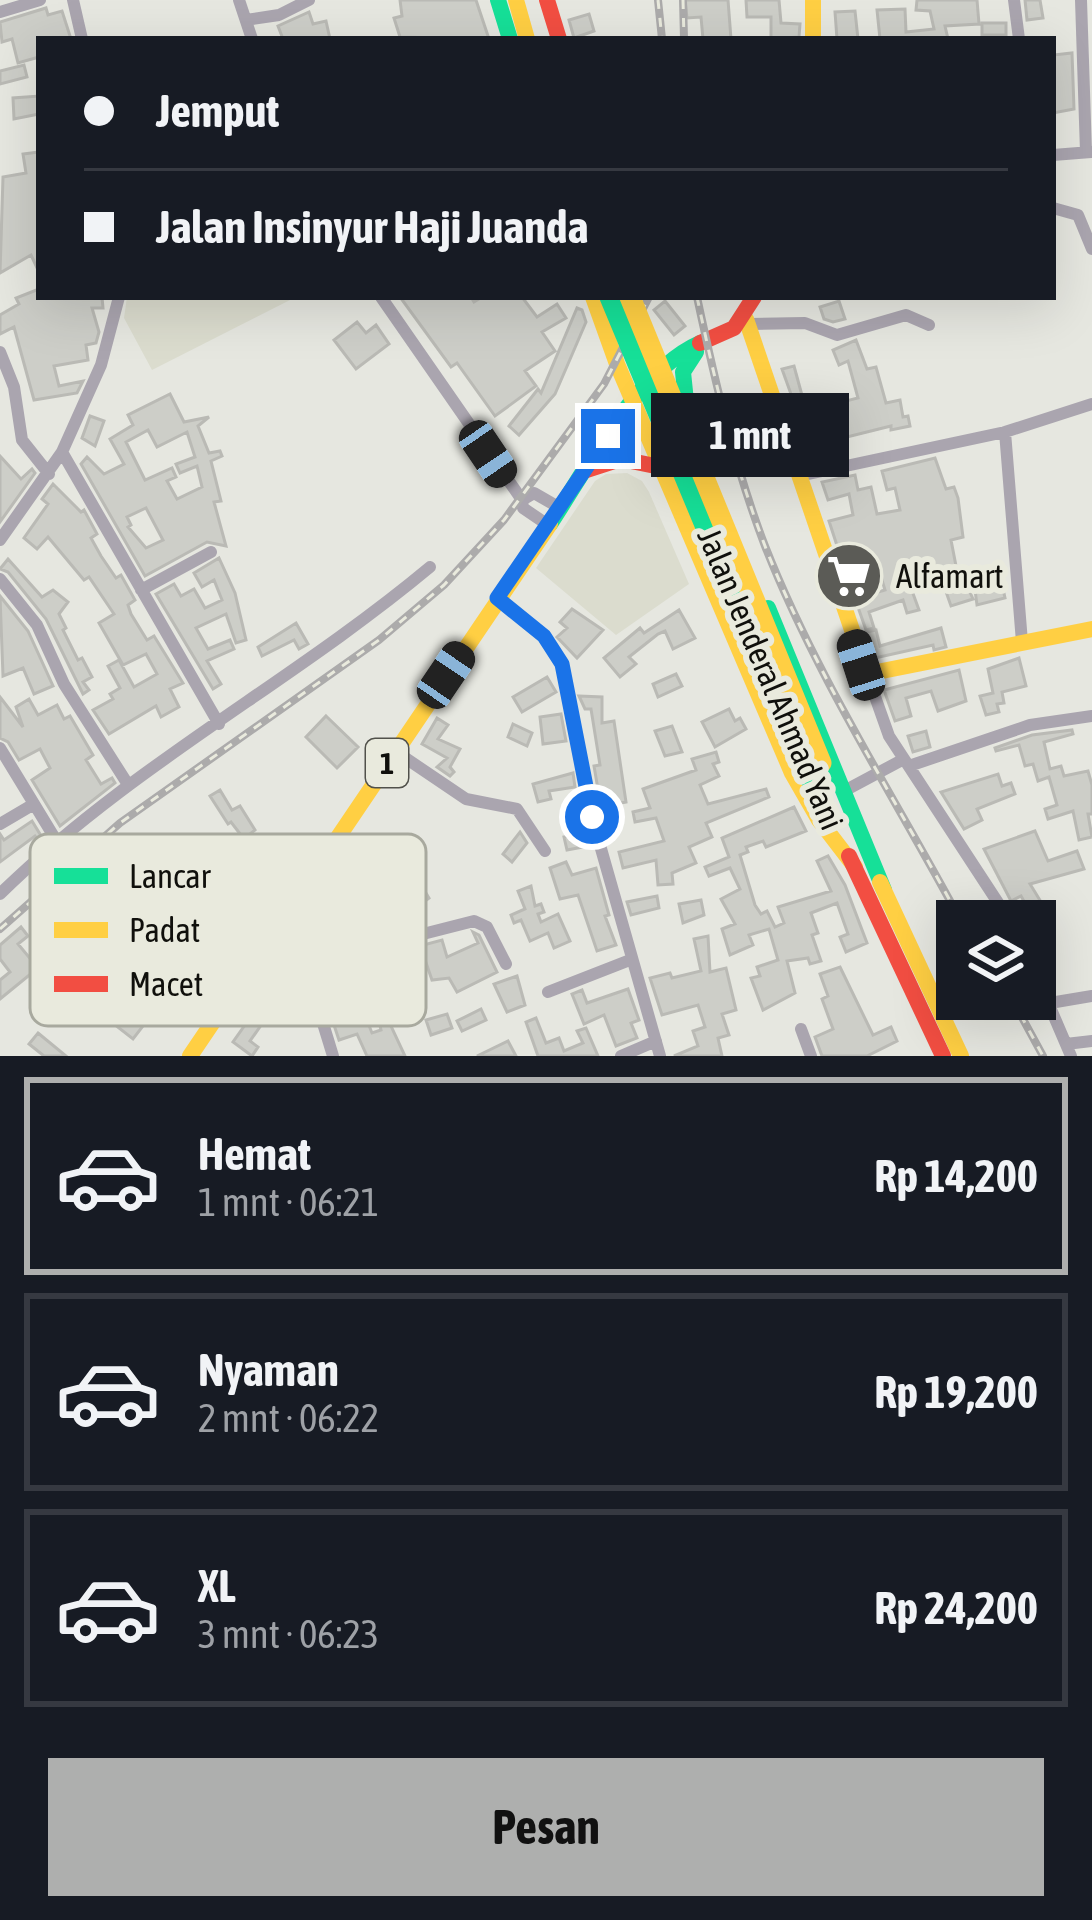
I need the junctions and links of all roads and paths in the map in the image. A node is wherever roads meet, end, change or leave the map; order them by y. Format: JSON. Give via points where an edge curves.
{"nodes":[{"id":1,"x":40,"y":0,"type":"edge"},
{"id":2,"x":73,"y":0,"type":"edge"},
{"id":3,"x":239,"y":0,"type":"edge"},
{"id":4,"x":309,"y":0,"type":"edge"},
{"id":5,"x":498,"y":0,"type":"edge"},
{"id":6,"x":516,"y":0,"type":"edge"},
{"id":7,"x":535,"y":0,"type":"edge"},
{"id":8,"x":547,"y":0,"type":"edge"},
{"id":9,"x":813,"y":0,"type":"edge"},
{"id":10,"x":1014,"y":0,"type":"edge"},
{"id":11,"x":1081,"y":0,"type":"edge"},
{"id":12,"x":0,"y":13,"type":"edge"},
{"id":13,"x":246,"y":20,"type":"junction"},
{"id":14,"x":81,"y":36,"type":"edge"},
{"id":15,"x":251,"y":36,"type":"edge"},
{"id":16,"x":509,"y":36,"type":"edge"},
{"id":17,"x":526,"y":36,"type":"edge"},
{"id":18,"x":546,"y":36,"type":"edge"},
{"id":19,"x":559,"y":36,"type":"edge"},
{"id":20,"x":813,"y":36,"type":"edge"},
{"id":21,"x":1018,"y":36,"type":"edge"},
{"id":22,"x":1089,"y":152,"type":"edge"},
{"id":23,"x":1056,"y":155,"type":"edge"},
{"id":24,"x":1056,"y":209,"type":"edge"},
{"id":25,"x":1091,"y":245,"type":"edge"},
{"id":26,"x":118,"y":300,"type":"edge"},
{"id":27,"x":383,"y":300,"type":"edge"},
{"id":28,"x":594,"y":300,"type":"edge"},
{"id":29,"x":611,"y":300,"type":"edge"},
{"id":30,"x":631,"y":300,"type":"edge"},
{"id":31,"x":750,"y":313,"type":"edge"},
{"id":32,"x":929,"y":325,"type":"dead end"},
{"id":33,"x":700,"y":343,"type":"junction"},
{"id":34,"x":0,"y":352,"type":"edge"},
{"id":35,"x":663,"y":369,"type":"junction"},
{"id":36,"x":632,"y":401,"type":"junction"},
{"id":37,"x":1092,"y":404,"type":"edge"},
{"id":38,"x":687,"y":411,"type":"junction"},
{"id":39,"x":1005,"y":431,"type":"junction"},
{"id":40,"x":699,"y":442,"type":"junction"},
{"id":41,"x":62,"y":452,"type":"junction"},
{"id":42,"x":662,"y":469,"type":"junction"},
{"id":43,"x":583,"y":471,"type":"junction"},
{"id":44,"x":49,"y":474,"type":"junction"},
{"id":45,"x":799,"y":476,"type":"junction"},
{"id":46,"x":522,"y":500,"type":"junction"},
{"id":47,"x":554,"y":517,"type":"junction"},
{"id":48,"x":0,"y":540,"type":"edge"},
{"id":49,"x":211,"y":552,"type":"dead end"},
{"id":50,"x":430,"y":567,"type":"dead end"},
{"id":51,"x":0,"y":579,"type":"edge"},
{"id":52,"x":142,"y":590,"type":"junction"},
{"id":53,"x":497,"y":598,"type":"junction"},
{"id":54,"x":1092,"y":629,"type":"edge"},
{"id":55,"x":1022,"y":642,"type":"junction"},
{"id":56,"x":867,"y":674,"type":"junction"},
{"id":57,"x":1092,"y":716,"type":"edge"},
{"id":58,"x":219,"y":724,"type":"junction"},
{"id":59,"x":0,"y":748,"type":"edge"},
{"id":60,"x":395,"y":751,"type":"junction"},
{"id":61,"x":907,"y":763,"type":"junction"},
{"id":62,"x":127,"y":783,"type":"junction"},
{"id":63,"x":845,"y":790,"type":"junction"},
{"id":64,"x":34,"y":804,"type":"junction"},
{"id":65,"x":0,"y":824,"type":"edge"},
{"id":66,"x":52,"y":834,"type":"edge"},
{"id":67,"x":65,"y":834,"type":"edge"},
{"id":68,"x":340,"y":834,"type":"edge"},
{"id":69,"x":545,"y":851,"type":"dead end"},
{"id":70,"x":30,"y":865,"type":"edge"},
{"id":71,"x":855,"y":868,"type":"junction"},
{"id":72,"x":884,"y":890,"type":"junction"},
{"id":73,"x":0,"y":893,"type":"edge"},
{"id":74,"x":996,"y":900,"type":"edge"},
{"id":75,"x":426,"y":935,"type":"edge"},
{"id":76,"x":630,"y":960,"type":"junction"},
{"id":77,"x":506,"y":964,"type":"dead end"},
{"id":78,"x":548,"y":992,"type":"dead end"},
{"id":79,"x":1092,"y":996,"type":"edge"},
{"id":80,"x":1056,"y":1002,"type":"edge"},
{"id":81,"x":1056,"y":1019,"type":"edge"},
{"id":82,"x":210,"y":1026,"type":"edge"},
{"id":83,"x":322,"y":1026,"type":"edge"},
{"id":84,"x":800,"y":1029,"type":"dead end"},
{"id":85,"x":656,"y":1041,"type":"junction"},
{"id":86,"x":1092,"y":1041,"type":"edge"},
{"id":87,"x":1068,"y":1050,"type":"edge"},
{"id":88,"x":190,"y":1056,"type":"edge"},
{"id":89,"x":333,"y":1056,"type":"edge"},
{"id":90,"x":621,"y":1056,"type":"edge"},
{"id":91,"x":660,"y":1056,"type":"edge"},
{"id":92,"x":811,"y":1056,"type":"edge"},
{"id":93,"x":943,"y":1056,"type":"edge"},
{"id":94,"x":962,"y":1056,"type":"edge"}],
"edges":[{"from":1,"to":12,"type":"street"},
{"from":2,"to":14,"type":"street"},
{"from":3,"to":13,"type":"street"},
{"from":4,"to":13,"type":"street"},
{"from":5,"to":16,"type":"main road"},
{"from":6,"to":17,"type":"main road"},
{"from":7,"to":18,"type":"main road"},
{"from":8,"to":19,"type":"main road"},
{"from":9,"to":20,"type":"main road"},
{"from":10,"to":21,"type":"street"},
{"from":11,"to":22,"type":"street"},
{"from":13,"to":15,"type":"street"},
{"from":22,"to":23,"type":"street"},
{"from":24,"to":25,"type":"street","via":[[1078,215]]},
{"from":26,"to":41,"type":"street"},
{"from":27,"to":46,"type":"street"},
{"from":28,"to":36,"type":"main road"},
{"from":29,"to":71,"type":"main road","name":"Jalan Jenderal Ahmad Yani","bridge":true},
{"from":30,"to":72,"type":"main road","bridge":true,"via":[[821,763]]},
{"from":31,"to":32,"type":"street","via":[[837,335],[906,315]]},
{"from":31,"to":33,"type":"main road","via":[[730,332]]},
{"from":31,"to":45,"type":"main road"},
{"from":33,"to":35,"type":"main road","number":"1"},
{"from":33,"to":38,"type":"main road","via":[[679,376]]},
{"from":34,"to":44,"type":"street","via":[[22,440]]},
{"from":35,"to":36,"type":"main road","number":"1"},
{"from":35,"to":38,"type":"main road"},
{"from":36,"to":42,"type":"main road"},
{"from":36,"to":43,"type":"main road","number":"1"},
{"from":37,"to":39,"type":"street"},
{"from":38,"to":40,"type":"main road"},
{"from":39,"to":45,"type":"street"},
{"from":39,"to":55,"type":"street"},
{"from":40,"to":42,"type":"main road","via":[[688,464]]},
{"from":40,"to":63,"type":"main road"},
{"from":41,"to":44,"type":"street"},
{"from":41,"to":52,"type":"street"},
{"from":42,"to":43,"type":"main road","via":[[621,459]]},
{"from":42,"to":71,"type":"main road","via":[[792,773]]},
{"from":43,"to":47,"type":"main road","number":"1"},
{"from":44,"to":48,"type":"street"},
{"from":45,"to":56,"type":"main road"},
{"from":46,"to":47,"type":"street","via":[[523,508]]},
{"from":46,"to":47,"type":"street","via":[[535,494]]},
{"from":47,"to":53,"type":"main road","number":"1"},
{"from":49,"to":52,"type":"street"},
{"from":50,"to":58,"type":"street"},
{"from":51,"to":62,"type":"street","via":[[37,625],[64,685]]},
{"from":52,"to":58,"type":"street"},
{"from":53,"to":60,"type":"main road","number":"1"},
{"from":53,"to":76,"type":"street","via":[[544,636],[562,664]]},
{"from":54,"to":55,"type":"main road"},
{"from":55,"to":56,"type":"main road"},
{"from":56,"to":61,"type":"street"},
{"from":57,"to":61,"type":"street","via":[[1030,725]]},
{"from":58,"to":62,"type":"street"},
{"from":59,"to":64,"type":"street"},
{"from":60,"to":68,"type":"main road","number":"1"},
{"from":60,"to":69,"type":"street","via":[[473,802],[517,809]]},
{"from":61,"to":63,"type":"street"},
{"from":61,"to":74,"type":"street"},
{"from":62,"to":67,"type":"street"},
{"from":63,"to":72,"type":"main road"},
{"from":64,"to":65,"type":"street"},
{"from":64,"to":66,"type":"street"},
{"from":70,"to":73,"type":"street"},
{"from":71,"to":93,"type":"main road","name":"Jalan Jenderal Ahmad Yani"},
{"from":72,"to":94,"type":"main road"},
{"from":75,"to":77,"type":"street","via":[[479,921]]},
{"from":76,"to":78,"type":"street"},
{"from":76,"to":85,"type":"street"},
{"from":79,"to":80,"type":"street"},
{"from":81,"to":87,"type":"street"},
{"from":82,"to":88,"type":"main road","number":"1"},
{"from":83,"to":89,"type":"street"},
{"from":84,"to":92,"type":"street"},
{"from":85,"to":90,"type":"street"},
{"from":85,"to":91,"type":"street"},
{"from":86,"to":87,"type":"street"}]}
